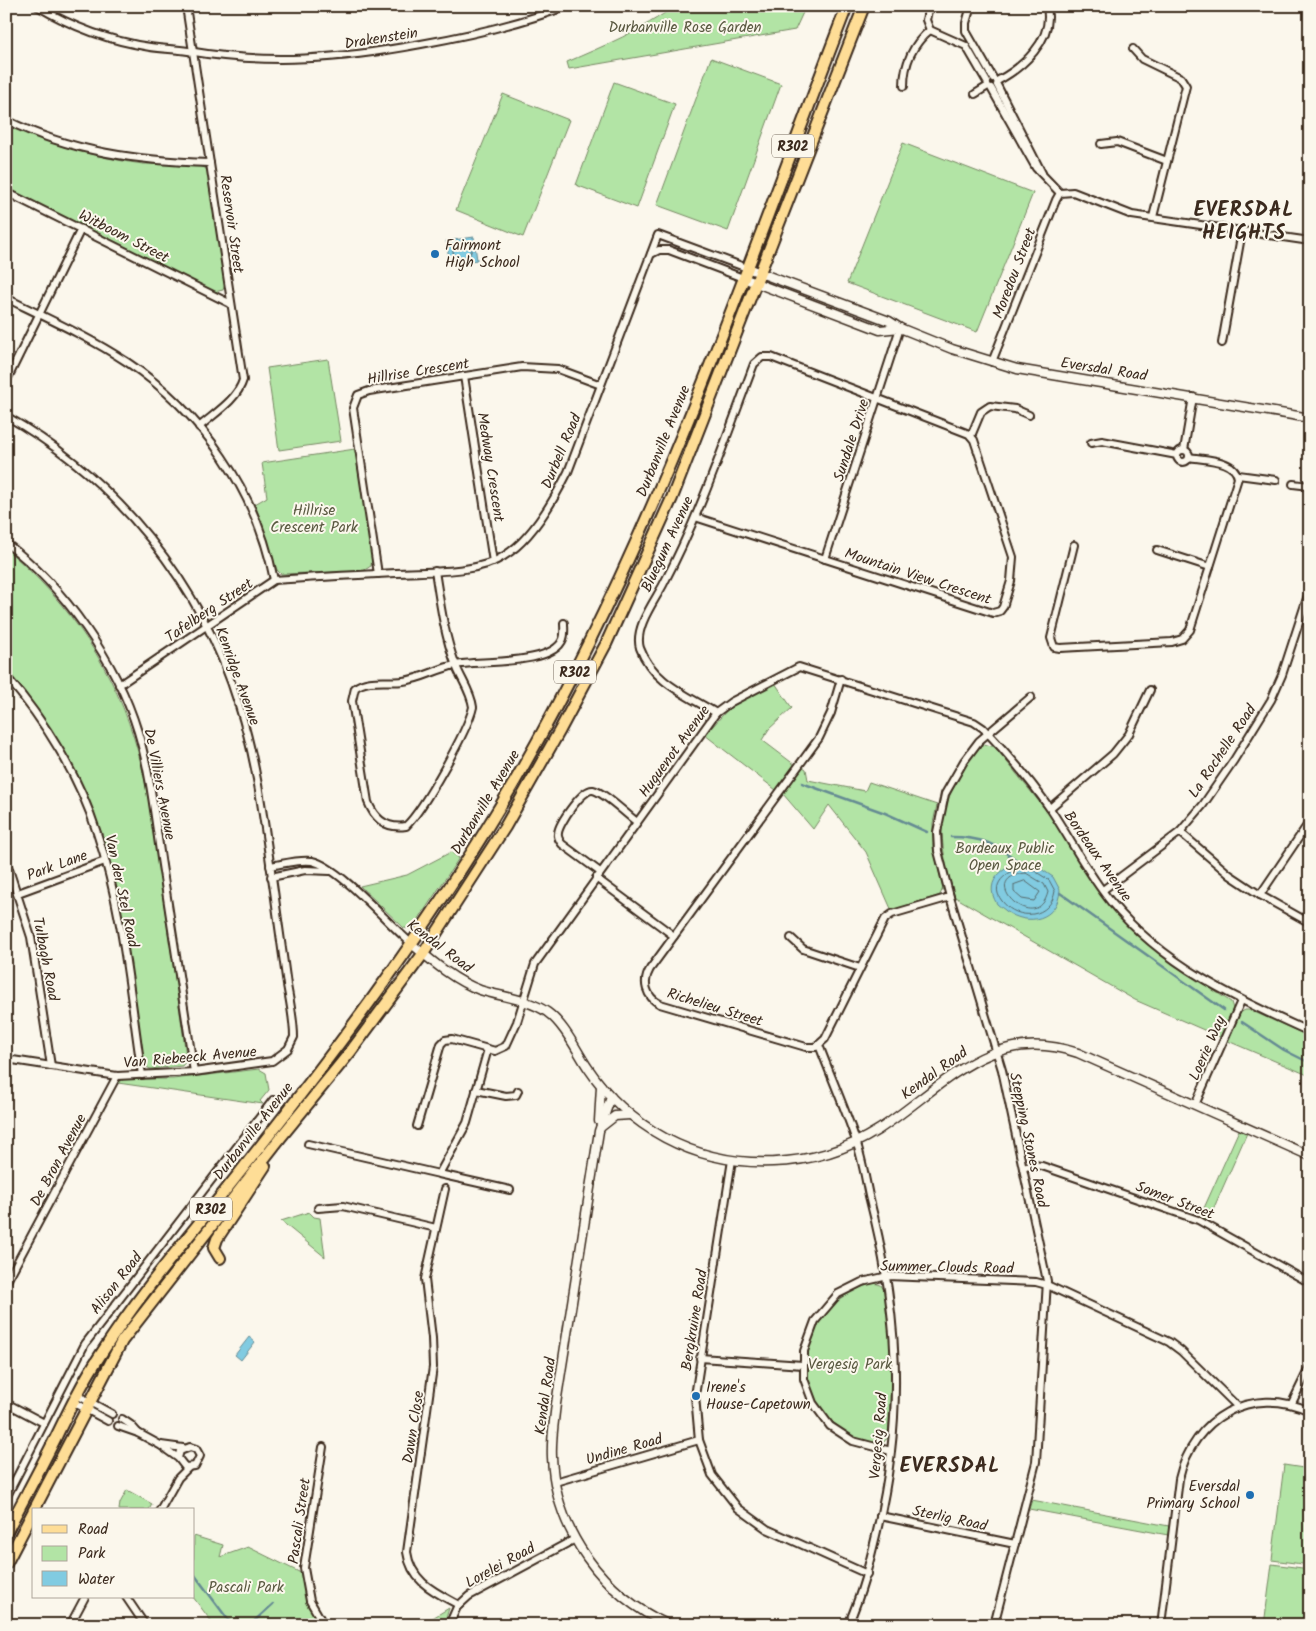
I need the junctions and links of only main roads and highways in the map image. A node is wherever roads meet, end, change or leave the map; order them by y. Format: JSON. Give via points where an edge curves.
{"nodes":[{"id":1,"x":847,"y":6,"type":"edge"},
{"id":2,"x":864,"y":6,"type":"edge"},
{"id":3,"x":281,"y":1137,"type":"junction"},
{"id":4,"x":220,"y":1258,"type":"dead end"},
{"id":5,"x":35,"y":1508,"type":"edge"},
{"id":6,"x":32,"y":1514,"type":"edge"},
{"id":7,"x":6,"y":1533,"type":"edge"},
{"id":8,"x":6,"y":1564,"type":"edge"}],
"edges":[{"from":1,"to":7,"type":"main road","name":"Durbanville Avenue","number":"R302","via":[[673,460],[593,637],[501,806],[412,945],[323,1066],[118,1329],[75,1398]]},
{"from":2,"to":3,"type":"main road","name":"Durbanville Avenue","number":"R302","via":[[672,498],[606,644],[530,784],[423,954],[351,1051]]},
{"from":3,"to":4,"type":"main road","via":[[269,1161],[217,1239],[214,1248]]},
{"from":3,"to":5,"type":"main road","name":"Durbanville Avenue","number":"R302","via":[[122,1341]]},
{"from":6,"to":8,"type":"main road","name":"Durbanville Avenue","number":"R302"}]}
